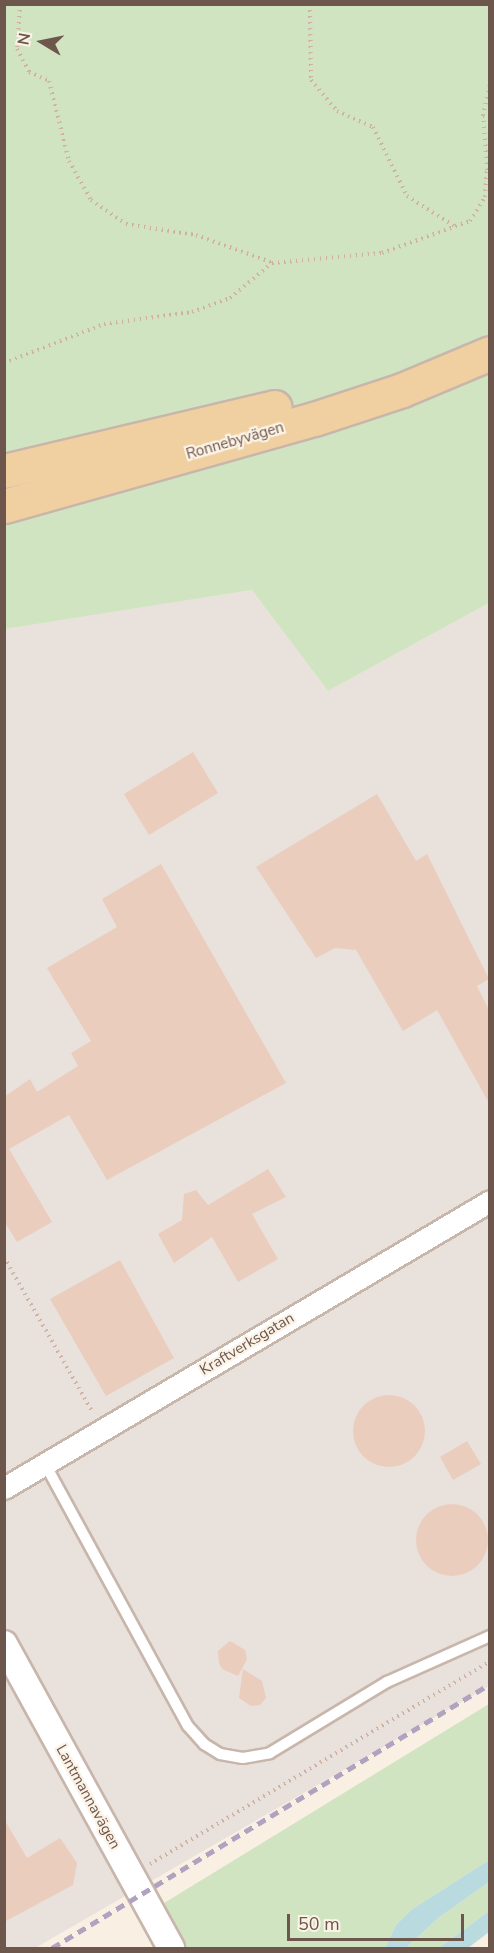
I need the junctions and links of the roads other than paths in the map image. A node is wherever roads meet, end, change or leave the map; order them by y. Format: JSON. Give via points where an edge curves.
{"nodes":[{"id":1,"x":475,"y":358,"type":"edge"},
{"id":2,"x":4,"y":471,"type":"edge"},
{"id":3,"x":4,"y":506,"type":"edge"},
{"id":4,"x":489,"y":1201,"type":"edge"},
{"id":5,"x":45,"y":1464,"type":"junction"},
{"id":6,"x":4,"y":1488,"type":"edge"},
{"id":7,"x":489,"y":1636,"type":"edge"},
{"id":8,"x":4,"y":1644,"type":"edge"},
{"id":9,"x":171,"y":1948,"type":"edge"}],
"edges":[{"from":1,"to":2,"type":"main road","name":"Ronnebyvägen","via":[[399,373],[311,399]]},
{"from":1,"to":3,"type":"main road","name":"Ronnebyvägen","via":[[402,390],[314,419]]},
{"from":4,"to":5,"type":"street","name":"Kraftverksgatan"},
{"from":5,"to":6,"type":"street","name":"Kraftverksgatan"},
{"from":5,"to":7,"type":"lane","via":[[188,1726],[204,1744],[220,1754],[243,1758],[270,1753],[387,1682]]},
{"from":8,"to":9,"type":"street","name":"Lantmannavägen"}]}
